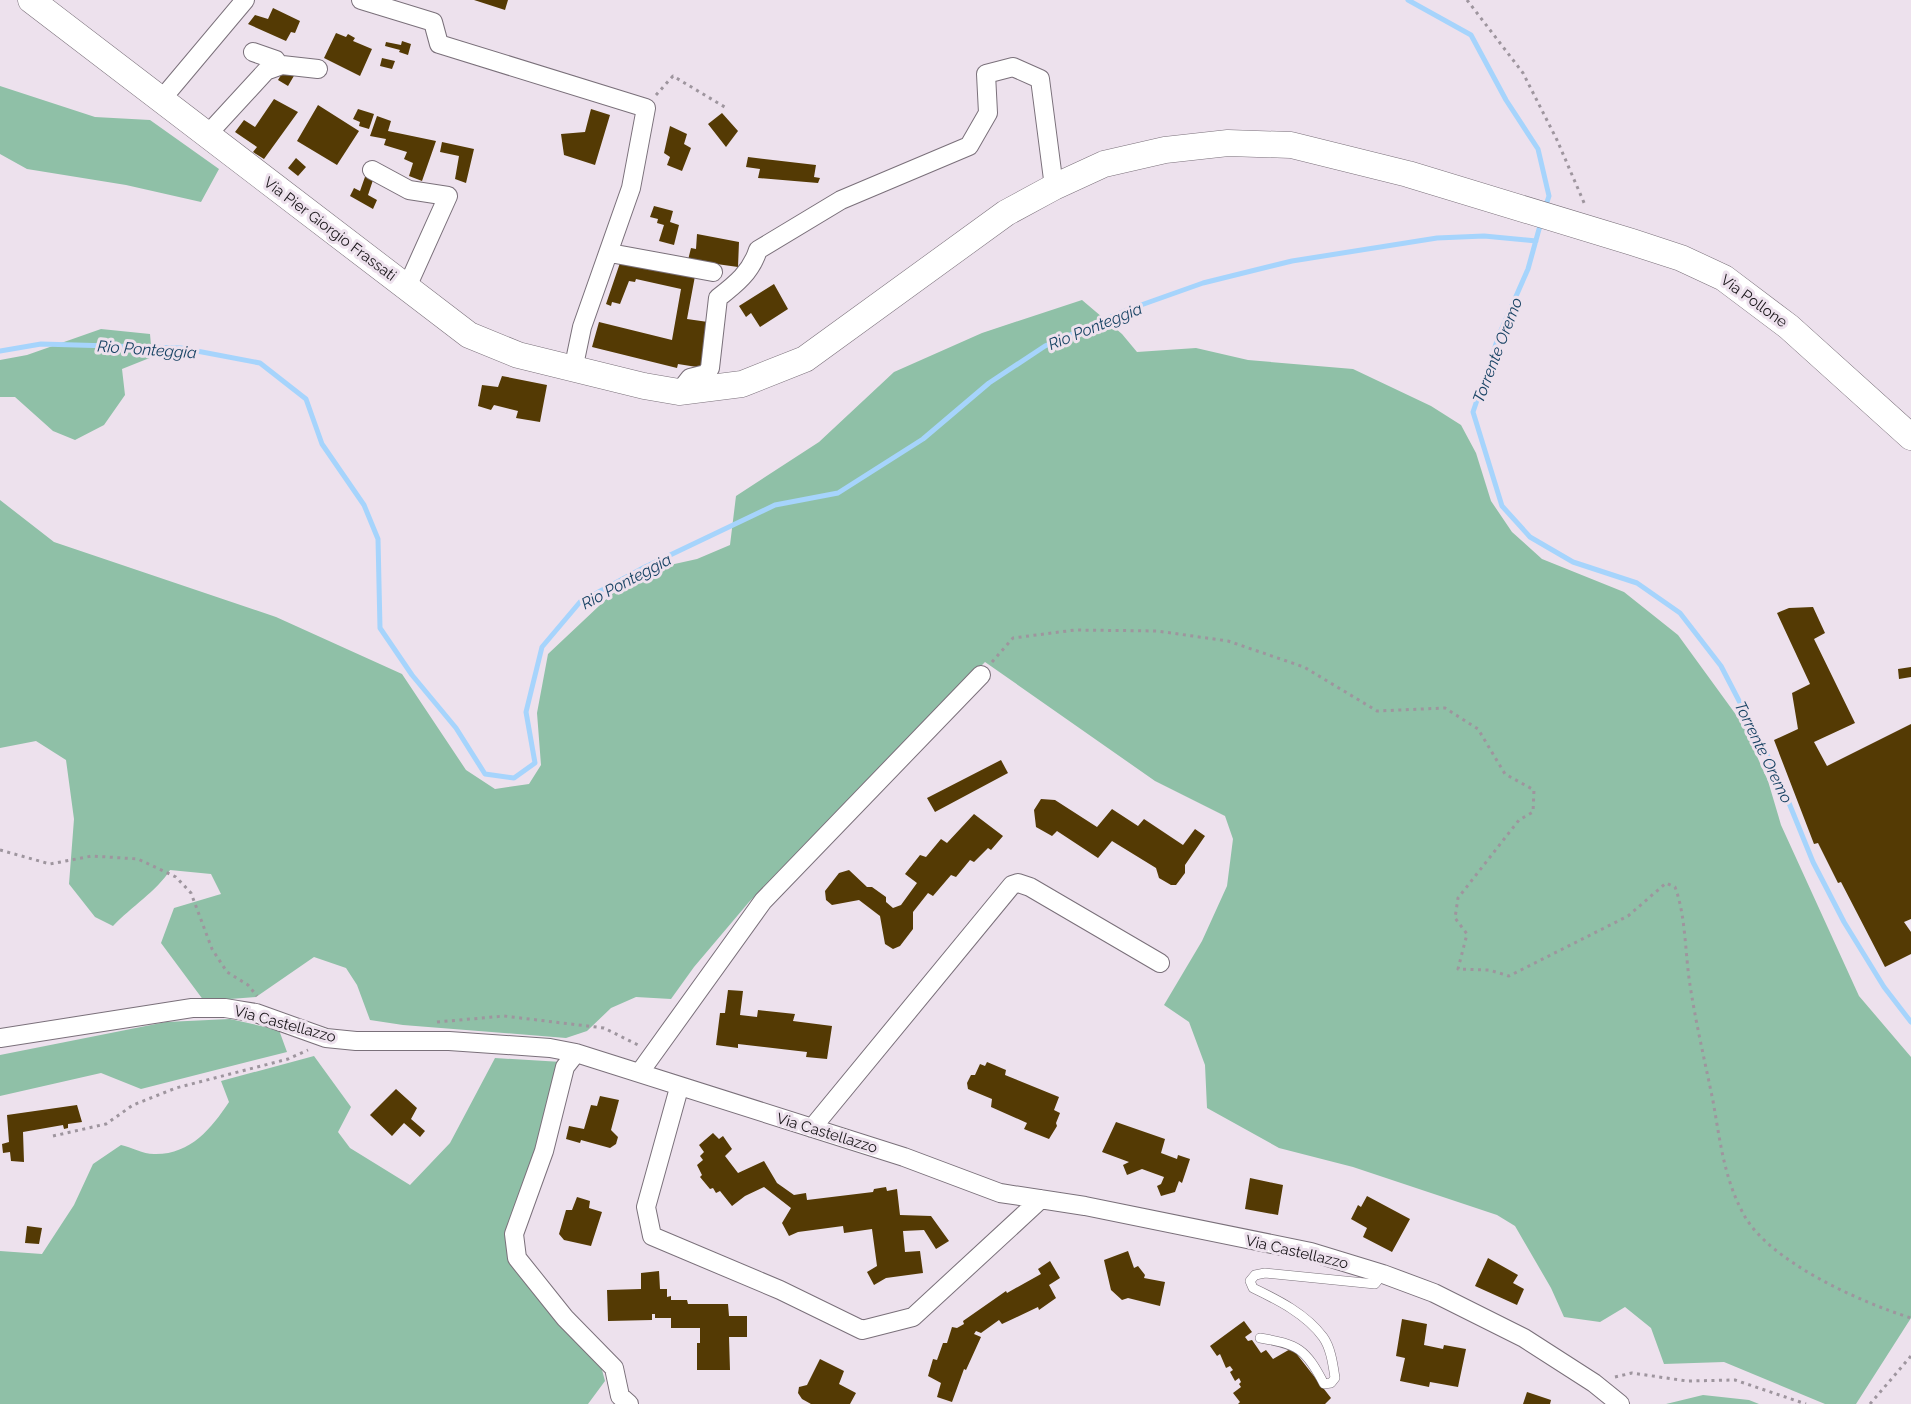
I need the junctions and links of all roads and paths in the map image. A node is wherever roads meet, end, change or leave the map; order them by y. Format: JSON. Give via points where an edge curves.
{"nodes":[{"id":1,"x":31,"y":0,"type":"edge"},
{"id":2,"x":245,"y":0,"type":"edge"},
{"id":3,"x":361,"y":0,"type":"edge"},
{"id":4,"x":1467,"y":0,"type":"edge"},
{"id":5,"x":253,"y":52,"type":"dead end"},
{"id":6,"x":318,"y":69,"type":"dead end"},
{"id":7,"x":268,"y":70,"type":"junction"},
{"id":8,"x":161,"y":100,"type":"junction"},
{"id":9,"x":646,"y":108,"type":"junction"},
{"id":10,"x":728,"y":109,"type":"dead end"},
{"id":11,"x":207,"y":135,"type":"junction"},
{"id":12,"x":372,"y":170,"type":"dead end"},
{"id":13,"x":1054,"y":187,"type":"junction"},
{"id":14,"x":1601,"y":232,"type":"junction"},
{"id":15,"x":610,"y":253,"type":"junction"},
{"id":16,"x":712,"y":272,"type":"dead end"},
{"id":17,"x":407,"y":287,"type":"junction"},
{"id":18,"x":573,"y":370,"type":"junction"},
{"id":19,"x":671,"y":391,"type":"junction"},
{"id":20,"x":1911,"y":437,"type":"edge"},
{"id":21,"x":981,"y":675,"type":"joint"},
{"id":22,"x":0,"y":850,"type":"edge"},
{"id":23,"x":1160,"y":963,"type":"dead end"},
{"id":24,"x":277,"y":1020,"type":"junction"},
{"id":25,"x":0,"y":1038,"type":"edge"},
{"id":26,"x":326,"y":1038,"type":"junction"},
{"id":27,"x":576,"y":1053,"type":"junction"},
{"id":28,"x":640,"y":1072,"type":"junction"},
{"id":29,"x":679,"y":1088,"type":"junction"},
{"id":30,"x":812,"y":1128,"type":"junction"},
{"id":31,"x":53,"y":1136,"type":"dead end"},
{"id":32,"x":1041,"y":1199,"type":"junction"},
{"id":33,"x":1383,"y":1274,"type":"junction"},
{"id":34,"x":1911,"y":1318,"type":"edge"},
{"id":35,"x":1260,"y":1338,"type":"dead end"},
{"id":36,"x":1911,"y":1356,"type":"edge"},
{"id":37,"x":1594,"y":1383,"type":"junction"},
{"id":38,"x":629,"y":1404,"type":"edge"},
{"id":39,"x":1620,"y":1404,"type":"edge"},
{"id":40,"x":1806,"y":1404,"type":"edge"},
{"id":41,"x":1870,"y":1404,"type":"edge"}],
"edges":[{"from":1,"to":8,"type":"street","name":"Via Pier Giorgio Frassati"},
{"from":2,"to":8,"type":"street"},
{"from":3,"to":9,"type":"street","via":[[433,22],[440,44]]},
{"from":4,"to":14,"type":"path","via":[[1523,74]]},
{"from":5,"to":7,"type":"street","via":[[276,60]]},
{"from":6,"to":7,"type":"street","via":[[282,65]]},
{"from":7,"to":11,"type":"street"},
{"from":8,"to":11,"type":"street","name":"Via Pier Giorgio Frassati"},
{"from":9,"to":10,"type":"path","via":[[673,75]]},
{"from":9,"to":15,"type":"street","via":[[632,188]]},
{"from":11,"to":17,"type":"street","name":"Via Pier Giorgio Frassati"},
{"from":12,"to":17,"type":"street","via":[[409,190],[448,196]]},
{"from":13,"to":14,"type":"street","name":"Via Pollone","via":[[1104,164],[1165,150],[1228,143],[1291,145],[1408,174]]},
{"from":13,"to":19,"type":"street","name":"Via Pier Giorgio Frassati","via":[[1006,213],[805,359],[742,384]]},
{"from":13,"to":19,"type":"street","via":[[1040,79],[1013,67],[986,74],[988,113],[969,146],[842,200],[758,250],[746,274],[718,298],[710,368],[706,374],[690,378]]},
{"from":14,"to":20,"type":"street","name":"Via Pollone","via":[[1681,258],[1724,278],[1789,327]]},
{"from":15,"to":16,"type":"street"},
{"from":15,"to":18,"type":"street","via":[[582,327]]},
{"from":17,"to":18,"type":"street","name":"Via Pier Giorgio Frassati","via":[[469,335],[518,355]]},
{"from":18,"to":19,"type":"street","name":"Via Pier Giorgio Frassati"},
{"from":21,"to":28,"type":"street","via":[[763,901]]},
{"from":21,"to":34,"type":"path","via":[[1013,638],[1075,630],[1157,631],[1228,641],[1304,667],[1377,711],[1445,708],[1478,729],[1505,774],[1534,790],[1533,812],[1519,820],[1458,898],[1455,918],[1467,934],[1458,969],[1490,970],[1509,976],[1628,916],[1666,883],[1676,887],[1682,906],[1695,1020],[1727,1178],[1745,1216],[1775,1251],[1857,1299]]},
{"from":22,"to":24,"type":"path","via":[[50,864],[92,856],[138,859],[176,877],[190,893],[212,949],[227,972],[248,985]]},
{"from":23,"to":30,"type":"street","via":[[1030,887],[1012,885]]},
{"from":24,"to":25,"type":"street","name":"Via Castellazzo","via":[[225,1008],[192,1008]]},
{"from":24,"to":26,"type":"street","name":"Via Castellazzo"},
{"from":26,"to":27,"type":"street","name":"Via Castellazzo","via":[[449,1041]]},
{"from":26,"to":31,"type":"path","via":[[318,1046],[288,1059],[176,1088],[133,1105],[106,1124]]},
{"from":27,"to":28,"type":"street","name":"Via Castellazzo"},
{"from":27,"to":38,"type":"street","via":[[565,1067],[544,1151],[514,1234],[517,1258],[565,1318],[614,1368],[620,1396]]},
{"from":28,"to":29,"type":"street","name":"Via Castellazzo"},
{"from":29,"to":30,"type":"street","name":"Via Castellazzo"},
{"from":29,"to":32,"type":"street","via":[[646,1207],[652,1236],[780,1290],[862,1330],[913,1317]]},
{"from":30,"to":32,"type":"street","name":"Via Castellazzo","via":[[1000,1193]]},
{"from":32,"to":33,"type":"street","name":"Via Castellazzo","via":[[1311,1252]]},
{"from":33,"to":35,"type":"lane","via":[[1376,1284],[1265,1273],[1250,1281],[1253,1288],[1299,1313],[1323,1337],[1335,1378],[1331,1383],[1324,1384],[1306,1356],[1291,1343]]},
{"from":33,"to":37,"type":"street","name":"Via Castellazzo","via":[[1434,1293],[1524,1338]]},
{"from":36,"to":41,"type":"path"},
{"from":37,"to":39,"type":"street","name":"Via Castellazzo"},
{"from":37,"to":40,"type":"path","via":[[1632,1373],[1687,1381],[1735,1380]]}]}
